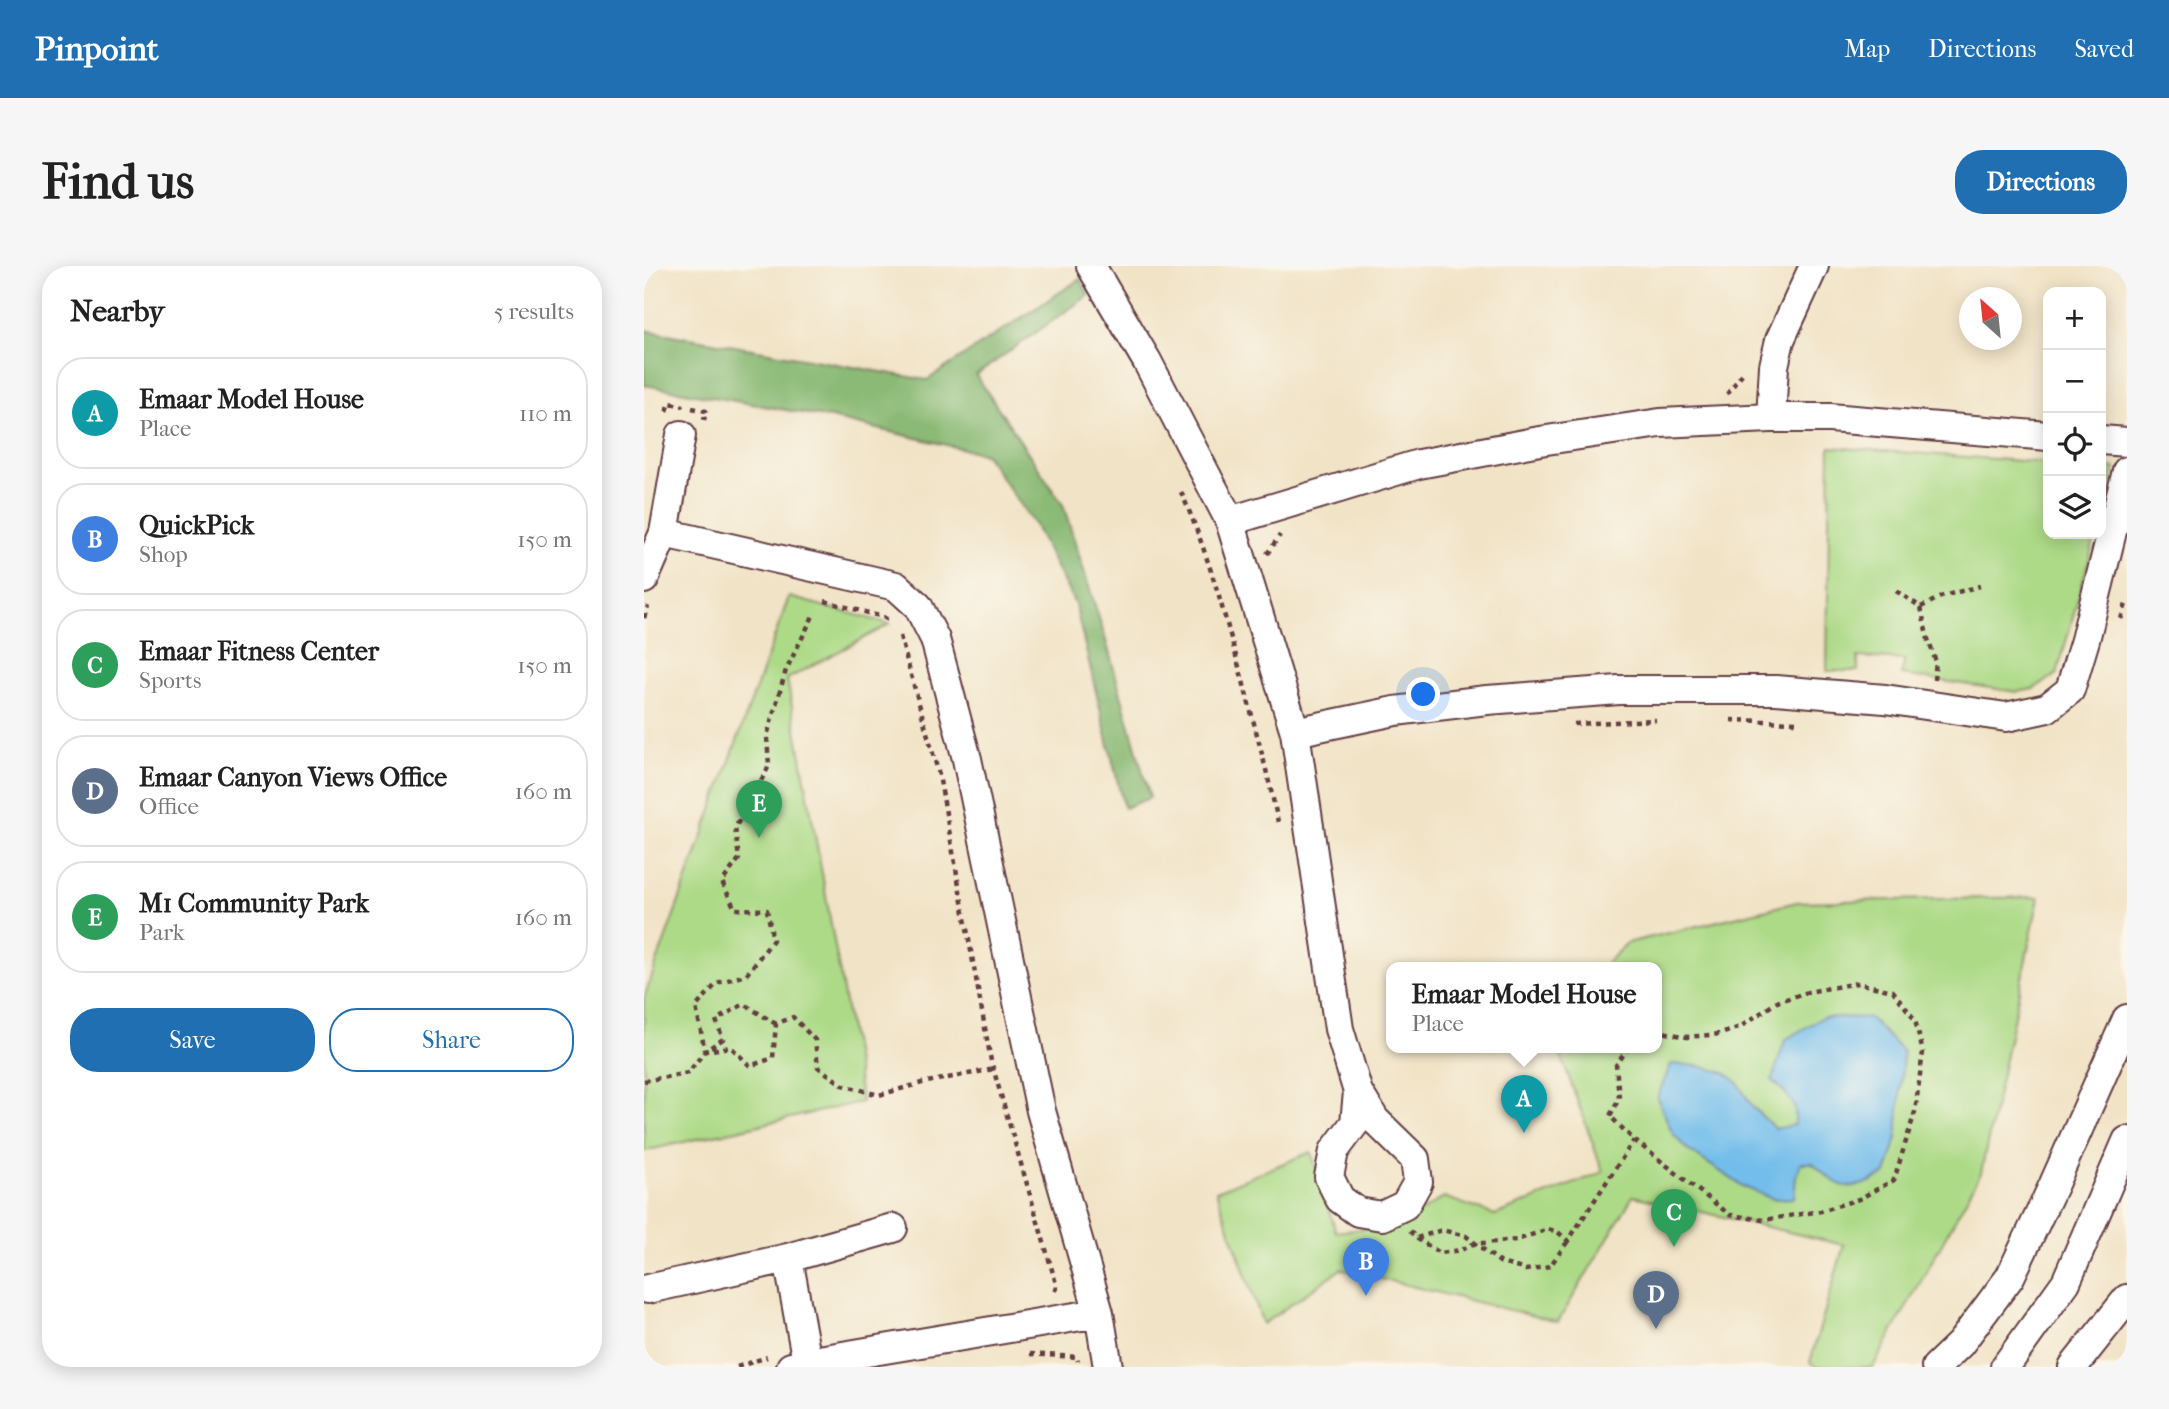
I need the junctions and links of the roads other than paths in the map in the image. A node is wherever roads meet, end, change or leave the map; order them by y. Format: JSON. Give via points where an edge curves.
{"nodes":[{"id":1,"x":1091,"y":266,"type":"edge"},
{"id":2,"x":1814,"y":266,"type":"edge"},
{"id":3,"x":1771,"y":418,"type":"junction"},
{"id":4,"x":683,"y":427,"type":"road end"},
{"id":5,"x":2043,"y":436,"type":"edge"},
{"id":6,"x":2106,"y":440,"type":"edge"},
{"id":7,"x":2127,"y":442,"type":"edge"},
{"id":8,"x":2127,"y":471,"type":"edge"},
{"id":9,"x":1230,"y":521,"type":"junction"},
{"id":10,"x":664,"y":533,"type":"junction"},
{"id":11,"x":647,"y":590,"type":"edge"},
{"id":12,"x":1295,"y":732,"type":"junction"},
{"id":13,"x":2127,"y":1019,"type":"edge"},
{"id":14,"x":1358,"y":1092,"type":"dead end"},
{"id":15,"x":2127,"y":1141,"type":"edge"},
{"id":16,"x":892,"y":1228,"type":"dead end"},
{"id":17,"x":788,"y":1258,"type":"junction"},
{"id":18,"x":648,"y":1289,"type":"dead end"},
{"id":19,"x":2127,"y":1299,"type":"edge"},
{"id":20,"x":1099,"y":1313,"type":"junction"},
{"id":21,"x":799,"y":1364,"type":"edge"},
{"id":22,"x":1108,"y":1367,"type":"edge"},
{"id":23,"x":1936,"y":1367,"type":"edge"},
{"id":24,"x":2005,"y":1367,"type":"edge"},
{"id":25,"x":2073,"y":1367,"type":"edge"}],
"edges":[{"from":1,"to":9,"type":"street","via":[[1147,361]]},
{"from":2,"to":3,"type":"street","via":[[1780,340]]},
{"from":3,"to":5,"type":"street","via":[[1830,418]]},
{"from":3,"to":9,"type":"street","via":[[1660,423],[1419,464]]},
{"from":4,"to":10,"type":"street"},
{"from":6,"to":7,"type":"street"},
{"from":8,"to":12,"type":"street","via":[[2070,690],[2047,708],[2006,717],[1885,699],[1776,690],[1619,690],[1395,711]]},
{"from":9,"to":12,"type":"street"},
{"from":10,"to":11,"type":"street"},
{"from":10,"to":20,"type":"street","via":[[896,586],[918,606],[935,639],[967,759],[1041,1111]]},
{"from":12,"to":14,"type":"street","via":[[1339,1029]]},
{"from":13,"to":23,"type":"street","via":[[2010,1277],[1960,1344]]},
{"from":15,"to":24,"type":"street","via":[[2066,1282]]},
{"from":16,"to":17,"type":"street"},
{"from":17,"to":18,"type":"street"},
{"from":17,"to":21,"type":"street"},
{"from":19,"to":25,"type":"street"},
{"from":20,"to":21,"type":"street"},
{"from":20,"to":22,"type":"street"}]}
